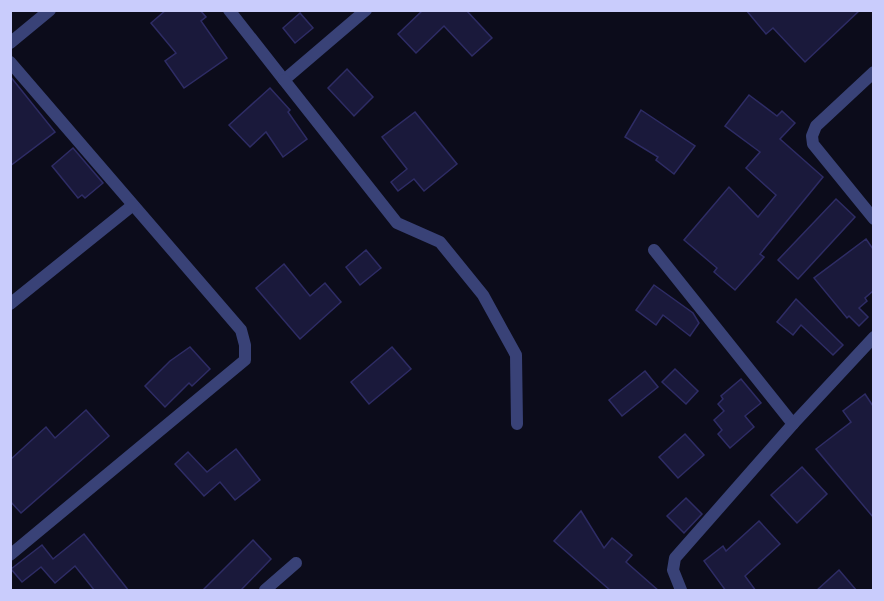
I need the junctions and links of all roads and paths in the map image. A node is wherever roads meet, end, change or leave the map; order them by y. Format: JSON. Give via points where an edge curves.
{"nodes":[{"id":1,"x":50,"y":10,"type":"edge"},
{"id":2,"x":229,"y":10,"type":"edge"},
{"id":3,"x":366,"y":10,"type":"edge"},
{"id":4,"x":10,"y":43,"type":"edge"},
{"id":5,"x":10,"y":62,"type":"edge"},
{"id":6,"x":873,"y":72,"type":"edge"},
{"id":7,"x":284,"y":80,"type":"junction"},
{"id":8,"x":133,"y":205,"type":"junction"},
{"id":9,"x":873,"y":219,"type":"edge"},
{"id":10,"x":654,"y":250,"type":"dead end"},
{"id":11,"x":10,"y":304,"type":"edge"},
{"id":12,"x":873,"y":337,"type":"edge"},
{"id":13,"x":517,"y":424,"type":"dead end"},
{"id":14,"x":793,"y":424,"type":"junction"},
{"id":15,"x":10,"y":555,"type":"edge"},
{"id":16,"x":296,"y":563,"type":"dead end"},
{"id":17,"x":265,"y":591,"type":"edge"},
{"id":18,"x":681,"y":591,"type":"edge"}],
"edges":[{"from":1,"to":4,"type":"street"},
{"from":2,"to":7,"type":"street"},
{"from":3,"to":7,"type":"street"},
{"from":5,"to":8,"type":"street"},
{"from":6,"to":9,"type":"street","via":[[816,126],[812,136],[813,144]]},
{"from":7,"to":13,"type":"street","via":[[397,223],[440,242],[483,295],[516,354]]},
{"from":8,"to":11,"type":"street"},
{"from":8,"to":15,"type":"street","via":[[241,330],[245,360]]},
{"from":10,"to":14,"type":"street"},
{"from":12,"to":14,"type":"street"},
{"from":14,"to":18,"type":"street","via":[[675,558],[673,570]]},
{"from":16,"to":17,"type":"street"}]}
